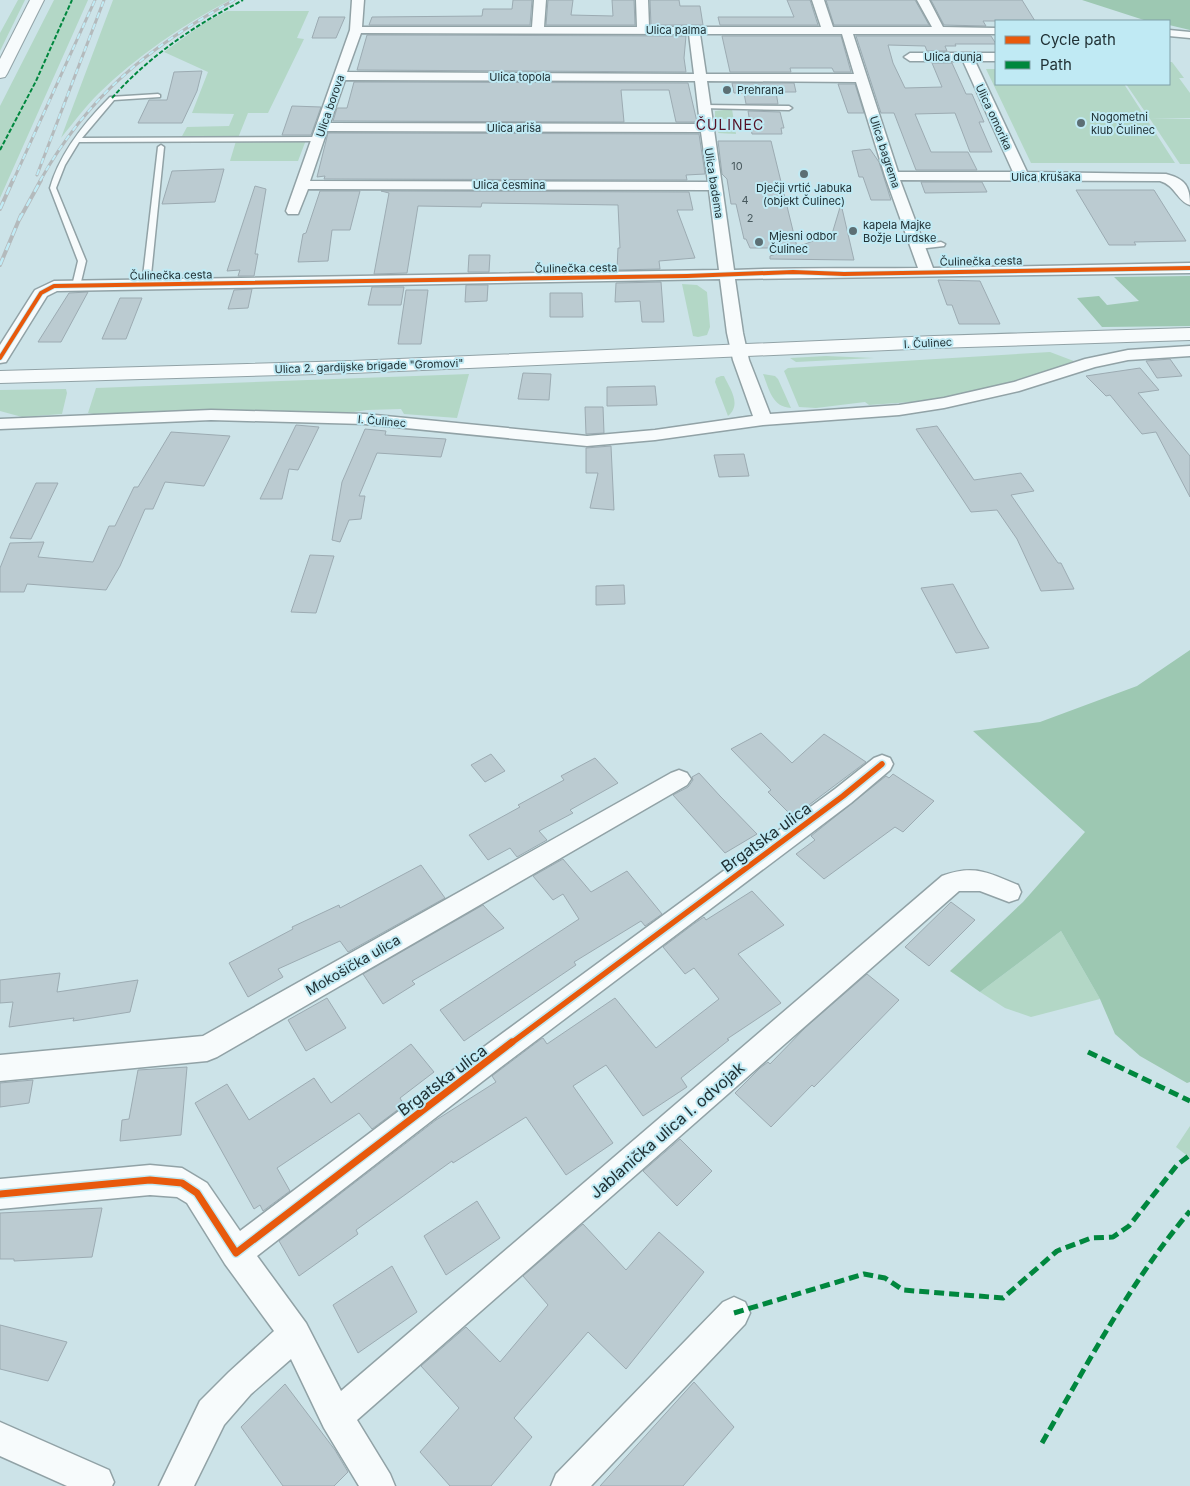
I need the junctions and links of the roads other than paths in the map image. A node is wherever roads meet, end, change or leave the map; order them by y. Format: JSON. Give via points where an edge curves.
{"nodes":[{"id":1,"x":37,"y":0,"type":"edge"},
{"id":2,"x":358,"y":0,"type":"edge"},
{"id":3,"x":540,"y":0,"type":"edge"},
{"id":4,"x":642,"y":0,"type":"edge"},
{"id":5,"x":818,"y":0,"type":"edge"},
{"id":6,"x":923,"y":0,"type":"edge"},
{"id":7,"x":356,"y":30,"type":"junction"},
{"id":8,"x":538,"y":30,"type":"junction"},
{"id":9,"x":643,"y":30,"type":"junction"},
{"id":10,"x":694,"y":30,"type":"junction"},
{"id":11,"x":828,"y":30,"type":"junction"},
{"id":12,"x":846,"y":30,"type":"junction"},
{"id":13,"x":939,"y":30,"type":"junction"},
{"id":14,"x":995,"y":31,"type":"edge"},
{"id":15,"x":1170,"y":33,"type":"edge"},
{"id":16,"x":1190,"y":35,"type":"edge"},
{"id":17,"x":910,"y":57,"type":"dead end"},
{"id":18,"x":967,"y":57,"type":"junction"},
{"id":19,"x":995,"y":57,"type":"edge"},
{"id":20,"x":0,"y":74,"type":"edge"},
{"id":21,"x":340,"y":76,"type":"junction"},
{"id":22,"x":700,"y":77,"type":"junction"},
{"id":23,"x":861,"y":78,"type":"junction"},
{"id":24,"x":158,"y":96,"type":"dead end"},
{"id":25,"x":704,"y":108,"type":"junction"},
{"id":26,"x":789,"y":108,"type":"dead end"},
{"id":27,"x":706,"y":128,"type":"junction"},
{"id":28,"x":320,"y":133,"type":"junction"},
{"id":29,"x":78,"y":140,"type":"junction"},
{"id":30,"x":161,"y":147,"type":"dead end"},
{"id":31,"x":892,"y":176,"type":"junction"},
{"id":32,"x":1022,"y":177,"type":"junction"},
{"id":33,"x":302,"y":185,"type":"junction"},
{"id":34,"x":715,"y":186,"type":"junction"},
{"id":35,"x":1190,"y":200,"type":"edge"},
{"id":36,"x":294,"y":211,"type":"dead end"},
{"id":37,"x":941,"y":244,"type":"dead end"},
{"id":38,"x":918,"y":246,"type":"junction"},
{"id":39,"x":1190,"y":268,"type":"edge"},
{"id":40,"x":927,"y":272,"type":"junction"},
{"id":41,"x":727,"y":275,"type":"junction"},
{"id":42,"x":146,"y":285,"type":"junction"},
{"id":43,"x":76,"y":286,"type":"junction"},
{"id":44,"x":1190,"y":334,"type":"edge"},
{"id":45,"x":1190,"y":351,"type":"edge"},
{"id":46,"x":738,"y":352,"type":"junction"},
{"id":47,"x":0,"y":358,"type":"edge"},
{"id":48,"x":0,"y":377,"type":"edge"},
{"id":49,"x":763,"y":420,"type":"junction"},
{"id":50,"x":0,"y":424,"type":"edge"},
{"id":51,"x":882,"y":764,"type":"dead end"},
{"id":52,"x":679,"y":779,"type":"dead end"},
{"id":53,"x":1009,"y":892,"type":"dead end"},
{"id":54,"x":0,"y":1068,"type":"edge"},
{"id":55,"x":0,"y":1194,"type":"edge"},
{"id":56,"x":236,"y":1253,"type":"junction"},
{"id":57,"x":734,"y":1313,"type":"dead end"},
{"id":58,"x":295,"y":1334,"type":"junction"},
{"id":59,"x":336,"y":1416,"type":"junction"},
{"id":60,"x":0,"y":1439,"type":"edge"},
{"id":61,"x":95,"y":1486,"type":"edge"},
{"id":62,"x":176,"y":1486,"type":"edge"},
{"id":63,"x":378,"y":1486,"type":"edge"},
{"id":64,"x":568,"y":1486,"type":"edge"}],
"edges":[{"from":1,"to":20,"type":"street"},
{"from":2,"to":7,"type":"street","name":"Ulica borova"},
{"from":3,"to":8,"type":"street"},
{"from":4,"to":9,"type":"street"},
{"from":5,"to":11,"type":"street"},
{"from":6,"to":13,"type":"street"},
{"from":7,"to":8,"type":"street","name":"Ulica palma"},
{"from":7,"to":21,"type":"street","name":"Ulica borova"},
{"from":8,"to":9,"type":"street","name":"Ulica palma"},
{"from":9,"to":10,"type":"street","name":"Ulica palma"},
{"from":10,"to":11,"type":"street","name":"Ulica palma"},
{"from":10,"to":22,"type":"street","name":"Ulica badema"},
{"from":11,"to":12,"type":"street","name":"Ulica palma"},
{"from":12,"to":13,"type":"street","name":"Ulica palma"},
{"from":12,"to":23,"type":"street","name":"Ulica bagrema"},
{"from":13,"to":14,"type":"street","name":"Ulica palma"},
{"from":15,"to":16,"type":"street"},
{"from":17,"to":18,"type":"street","name":"Ulica dunja"},
{"from":18,"to":19,"type":"street","name":"Ulica dunja"},
{"from":18,"to":32,"type":"street","name":"Ulica omorika"},
{"from":21,"to":22,"type":"street","name":"Ulica topola"},
{"from":21,"to":28,"type":"street","name":"Ulica borova"},
{"from":22,"to":23,"type":"street","name":"Ulica topola"},
{"from":22,"to":25,"type":"street","name":"Ulica badema"},
{"from":23,"to":31,"type":"street","name":"Ulica bagrema"},
{"from":24,"to":29,"type":"lane","via":[[112,98]]},
{"from":25,"to":26,"type":"lane"},
{"from":25,"to":27,"type":"street","name":"Ulica badema"},
{"from":27,"to":28,"type":"street","name":"Ulica ariša"},
{"from":27,"to":34,"type":"street","name":"Ulica badema"},
{"from":28,"to":29,"type":"lane"},
{"from":28,"to":33,"type":"street","name":"Ulica borova"},
{"from":29,"to":43,"type":"lane","via":[[56,176],[53,188],[82,261]]},
{"from":30,"to":42,"type":"lane"},
{"from":31,"to":32,"type":"street","name":"Ulica krušaka"},
{"from":31,"to":38,"type":"street","name":"Ulica bagrema"},
{"from":32,"to":35,"type":"street","name":"Ulica krušaka","via":[[1165,178],[1176,182]]},
{"from":33,"to":34,"type":"street","name":"Ulica česmina"},
{"from":33,"to":36,"type":"street","name":"Ulica borova"},
{"from":34,"to":41,"type":"street","name":"Ulica badema"},
{"from":37,"to":38,"type":"lane"},
{"from":38,"to":40,"type":"street","name":"Ulica bagrema"},
{"from":39,"to":40,"type":"street","name":"Čulinečka cesta"},
{"from":40,"to":41,"type":"street","name":"Čulinečka cesta"},
{"from":41,"to":42,"type":"street","name":"Čulinečka cesta"},
{"from":41,"to":46,"type":"street"},
{"from":42,"to":43,"type":"street","name":"Čulinečka cesta"},
{"from":43,"to":47,"type":"street","name":"Čulinečka cesta","via":[[54,286],[41,293]]},
{"from":44,"to":46,"type":"street","name":"I. Čulinec"},
{"from":45,"to":49,"type":"street","name":"I. Čulinec","via":[[1128,355],[944,403],[898,410]]},
{"from":46,"to":48,"type":"street","name":"Ulica 2. gardijske brigade \"Gromovi\""},
{"from":46,"to":49,"type":"street"},
{"from":49,"to":50,"type":"street","name":"I. Čulinec","via":[[587,441],[365,419],[211,415]]},
{"from":51,"to":56,"type":"street","name":"Brgatska ulica"},
{"from":52,"to":54,"type":"street","name":"Mokošička ulica","via":[[206,1048]]},
{"from":53,"to":59,"type":"street","name":"Jablanička ulica I. odvojak","via":[[976,879],[962,878],[951,883]]},
{"from":55,"to":56,"type":"street","via":[[150,1180],[182,1183],[197,1193]]},
{"from":56,"to":58,"type":"street"},
{"from":57,"to":64,"type":"street"},
{"from":58,"to":59,"type":"street"},
{"from":58,"to":62,"type":"street","via":[[212,1413]]},
{"from":59,"to":63,"type":"street"},
{"from":60,"to":61,"type":"street","via":[[97,1482]]}]}
